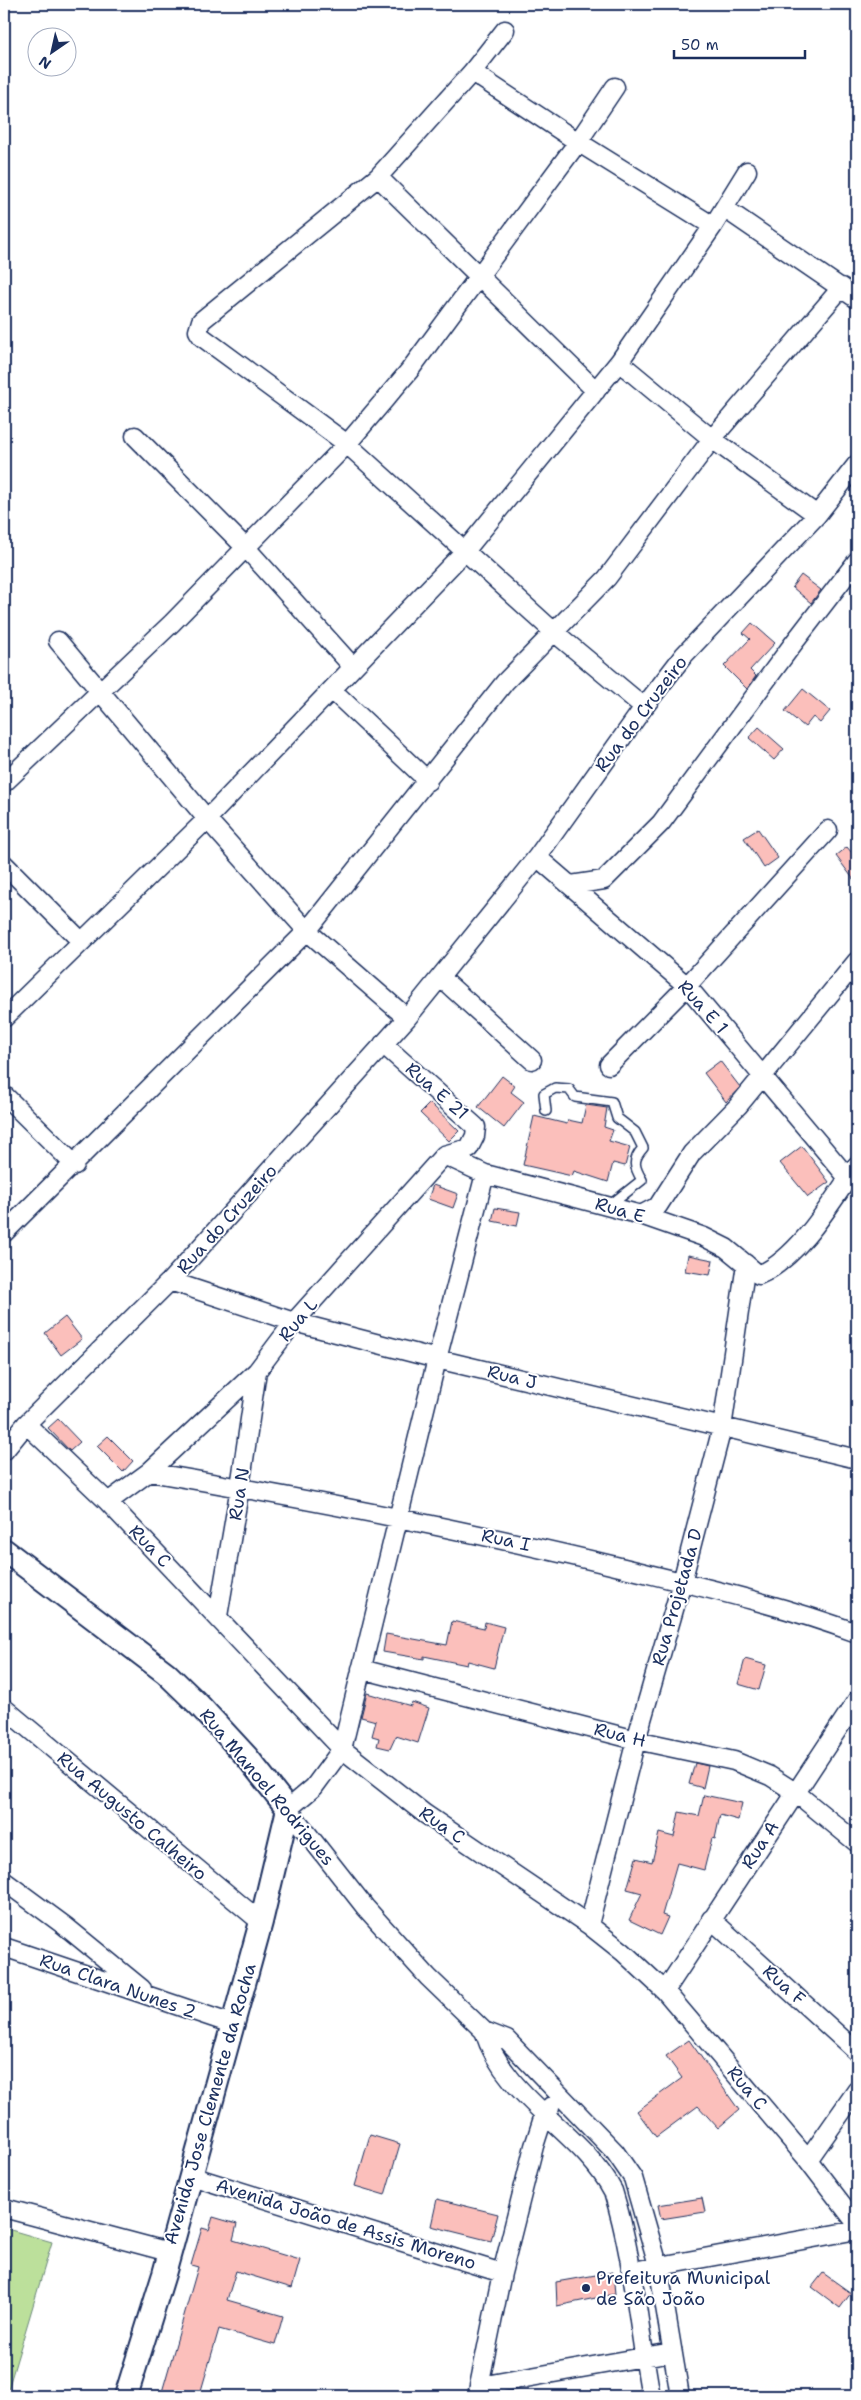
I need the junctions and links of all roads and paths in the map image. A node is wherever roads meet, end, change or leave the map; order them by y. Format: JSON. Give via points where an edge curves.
{"nodes":[{"id":1,"x":505,"y":30,"type":"dead end"},
{"id":2,"x":472,"y":72,"type":"junction"},
{"id":3,"x":615,"y":86,"type":"dead end"},
{"id":4,"x":578,"y":142,"type":"junction"},
{"id":5,"x":747,"y":171,"type":"dead end"},
{"id":6,"x":378,"y":177,"type":"junction"},
{"id":7,"x":724,"y":208,"type":"junction"},
{"id":8,"x":713,"y":226,"type":"junction"},
{"id":9,"x":478,"y":278,"type":"junction"},
{"id":10,"x":842,"y":287,"type":"junction"},
{"id":11,"x":857,"y":299,"type":"edge"},
{"id":12,"x":619,"y":362,"type":"junction"},
{"id":13,"x":596,"y":391,"type":"junction"},
{"id":14,"x":135,"y":436,"type":"dead end"},
{"id":15,"x":712,"y":439,"type":"junction"},
{"id":16,"x":347,"y":444,"type":"junction"},
{"id":17,"x":857,"y":464,"type":"edge"},
{"id":18,"x":817,"y":515,"type":"junction"},
{"id":19,"x":247,"y":549,"type":"junction"},
{"id":20,"x":465,"y":551,"type":"junction"},
{"id":21,"x":857,"y":561,"type":"edge"},
{"id":22,"x":554,"y":632,"type":"junction"},
{"id":23,"x":58,"y":641,"type":"dead end"},
{"id":24,"x":353,"y":668,"type":"junction"},
{"id":25,"x":332,"y":690,"type":"junction"},
{"id":26,"x":102,"y":691,"type":"junction"},
{"id":27,"x":644,"y":707,"type":"junction"},
{"id":28,"x":428,"y":781,"type":"junction"},
{"id":29,"x":4,"y":783,"type":"edge"},
{"id":30,"x":207,"y":819,"type":"junction"},
{"id":31,"x":828,"y":830,"type":"dead end"},
{"id":32,"x":537,"y":857,"type":"junction"},
{"id":33,"x":4,"y":864,"type":"edge"},
{"id":34,"x":571,"y":885,"type":"junction"},
{"id":35,"x":306,"y":931,"type":"junction"},
{"id":36,"x":81,"y":942,"type":"junction"},
{"id":37,"x":857,"y":961,"type":"edge"},
{"id":38,"x":440,"y":978,"type":"junction"},
{"id":39,"x":687,"y":986,"type":"junction"},
{"id":40,"x":4,"y":1018,"type":"edge"},
{"id":41,"x":408,"y":1018,"type":"junction"},
{"id":42,"x":383,"y":1044,"type":"junction"},
{"id":43,"x":532,"y":1060,"type":"dead end"},
{"id":44,"x":609,"y":1065,"type":"dead end"},
{"id":45,"x":763,"y":1076,"type":"junction"},
{"id":46,"x":4,"y":1095,"type":"edge"},
{"id":47,"x":546,"y":1111,"type":"dead end"},
{"id":48,"x":444,"y":1155,"type":"junction"},
{"id":49,"x":75,"y":1164,"type":"junction"},
{"id":50,"x":853,"y":1172,"type":"edge"},
{"id":51,"x":485,"y":1174,"type":"junction"},
{"id":52,"x":609,"y":1206,"type":"junction"},
{"id":53,"x":641,"y":1215,"type":"junction"},
{"id":54,"x":4,"y":1233,"type":"edge"},
{"id":55,"x":746,"y":1264,"type":"junction"},
{"id":56,"x":170,"y":1281,"type":"junction"},
{"id":57,"x":294,"y":1322,"type":"junction"},
{"id":58,"x":437,"y":1359,"type":"junction"},
{"id":59,"x":257,"y":1371,"type":"junction"},
{"id":60,"x":26,"y":1424,"type":"junction"},
{"id":61,"x":722,"y":1428,"type":"junction"},
{"id":62,"x":4,"y":1451,"type":"edge"},
{"id":63,"x":857,"y":1459,"type":"edge"},
{"id":64,"x":149,"y":1472,"type":"junction"},
{"id":65,"x":240,"y":1487,"type":"junction"},
{"id":66,"x":108,"y":1502,"type":"junction"},
{"id":67,"x":400,"y":1518,"type":"junction"},
{"id":68,"x":4,"y":1550,"type":"edge"},
{"id":69,"x":682,"y":1582,"type":"junction"},
{"id":70,"x":218,"y":1616,"type":"junction"},
{"id":71,"x":857,"y":1633,"type":"edge"},
{"id":72,"x":362,"y":1669,"type":"junction"},
{"id":73,"x":857,"y":1700,"type":"edge"},
{"id":74,"x":4,"y":1708,"type":"edge"},
{"id":75,"x":636,"y":1740,"type":"junction"},
{"id":76,"x":342,"y":1749,"type":"junction"},
{"id":77,"x":795,"y":1792,"type":"junction"},
{"id":78,"x":288,"y":1809,"type":"junction"},
{"id":79,"x":857,"y":1843,"type":"edge"},
{"id":80,"x":4,"y":1881,"type":"edge"},
{"id":81,"x":711,"y":1919,"type":"junction"},
{"id":82,"x":261,"y":1922,"type":"junction"},
{"id":83,"x":589,"y":1925,"type":"junction"},
{"id":84,"x":4,"y":1933,"type":"edge"},
{"id":85,"x":9,"y":1949,"type":"edge"},
{"id":86,"x":665,"y":1991,"type":"junction"},
{"id":87,"x":152,"y":1997,"type":"junction"},
{"id":88,"x":232,"y":2024,"type":"junction"},
{"id":89,"x":484,"y":2031,"type":"junction"},
{"id":90,"x":857,"y":2052,"type":"edge"},
{"id":91,"x":857,"y":2090,"type":"edge"},
{"id":92,"x":558,"y":2094,"type":"junction"},
{"id":93,"x":544,"y":2116,"type":"junction"},
{"id":94,"x":808,"y":2160,"type":"junction"},
{"id":95,"x":191,"y":2176,"type":"junction"},
{"id":96,"x":4,"y":2208,"type":"edge"},
{"id":97,"x":857,"y":2224,"type":"edge"},
{"id":98,"x":857,"y":2230,"type":"edge"},
{"id":99,"x":169,"y":2252,"type":"junction"},
{"id":100,"x":658,"y":2265,"type":"junction"},
{"id":101,"x":633,"y":2271,"type":"junction"},
{"id":102,"x":502,"y":2273,"type":"junction"},
{"id":103,"x":672,"y":2352,"type":"junction"},
{"id":104,"x":644,"y":2357,"type":"junction"},
{"id":105,"x":478,"y":2391,"type":"edge"},
{"id":106,"x":126,"y":2396,"type":"edge"},
{"id":107,"x":651,"y":2396,"type":"edge"},
{"id":108,"x":680,"y":2396,"type":"edge"}],
"edges":[{"from":1,"to":2,"type":"street"},
{"from":2,"to":4,"type":"street"},
{"from":2,"to":6,"type":"street"},
{"from":3,"to":4,"type":"street"},
{"from":4,"to":8,"type":"street"},
{"from":4,"to":9,"type":"street"},
{"from":5,"to":7,"type":"street"},
{"from":6,"to":9,"type":"street"},
{"from":6,"to":16,"type":"street","via":[[201,321],[198,328],[202,337]]},
{"from":7,"to":8,"type":"street"},
{"from":7,"to":10,"type":"street"},
{"from":8,"to":12,"type":"street"},
{"from":9,"to":13,"type":"street"},
{"from":9,"to":16,"type":"street","via":[[409,371]]},
{"from":10,"to":11,"type":"street"},
{"from":10,"to":15,"type":"street"},
{"from":12,"to":13,"type":"street"},
{"from":12,"to":15,"type":"street"},
{"from":13,"to":20,"type":"street"},
{"from":14,"to":19,"type":"street"},
{"from":15,"to":18,"type":"street"},
{"from":15,"to":22,"type":"street","via":[[607,578]]},
{"from":16,"to":19,"type":"street"},
{"from":16,"to":20,"type":"street"},
{"from":17,"to":18,"type":"street","name":"Rua do Cruzeiro"},
{"from":18,"to":27,"type":"street","name":"Rua do Cruzeiro","via":[[684,655]]},
{"from":19,"to":24,"type":"street"},
{"from":19,"to":26,"type":"street"},
{"from":20,"to":22,"type":"street"},
{"from":20,"to":24,"type":"street"},
{"from":21,"to":34,"type":"street","via":[[661,823],[604,880]]},
{"from":22,"to":27,"type":"street"},
{"from":22,"to":28,"type":"street","via":[[505,682]]},
{"from":23,"to":26,"type":"street"},
{"from":24,"to":25,"type":"street"},
{"from":25,"to":28,"type":"street"},
{"from":25,"to":30,"type":"street"},
{"from":26,"to":29,"type":"street"},
{"from":26,"to":30,"type":"street"},
{"from":27,"to":32,"type":"street","name":"Rua do Cruzeiro"},
{"from":28,"to":35,"type":"street"},
{"from":30,"to":35,"type":"street"},
{"from":30,"to":36,"type":"street"},
{"from":31,"to":39,"type":"street"},
{"from":32,"to":34,"type":"street","name":"Rua E 1"},
{"from":32,"to":38,"type":"street","name":"Rua do Cruzeiro"},
{"from":33,"to":36,"type":"street"},
{"from":34,"to":39,"type":"street","name":"Rua E 1"},
{"from":35,"to":41,"type":"street"},
{"from":35,"to":49,"type":"street"},
{"from":36,"to":40,"type":"street"},
{"from":37,"to":45,"type":"street"},
{"from":38,"to":41,"type":"street","name":"Rua do Cruzeiro"},
{"from":38,"to":43,"type":"street"},
{"from":39,"to":44,"type":"street"},
{"from":39,"to":45,"type":"street","name":"Rua E 1"},
{"from":41,"to":42,"type":"street","name":"Rua do Cruzeiro"},
{"from":42,"to":48,"type":"street","name":"Rua E 21","via":[[476,1127],[476,1136],[469,1148]]},
{"from":42,"to":56,"type":"street","name":"Rua do Cruzeiro"},
{"from":45,"to":50,"type":"street","name":"Rua E 1"},
{"from":45,"to":53,"type":"street","via":[[726,1120],[692,1153],[658,1206]]},
{"from":46,"to":49,"type":"street"},
{"from":47,"to":52,"type":"lane","via":[[544,1094],[555,1088],[569,1089],[575,1097],[612,1102],[616,1118],[635,1132],[643,1148],[636,1156],[634,1167],[642,1180]]},
{"from":48,"to":51,"type":"street"},
{"from":48,"to":57,"type":"street","name":"Rua L"},
{"from":49,"to":54,"type":"street"},
{"from":50,"to":55,"type":"street","name":"Rua E","via":[[813,1227],[776,1265],[759,1275]]},
{"from":51,"to":52,"type":"street","name":"Rua E"},
{"from":51,"to":58,"type":"street"},
{"from":52,"to":53,"type":"street","name":"Rua E"},
{"from":53,"to":55,"type":"street","name":"Rua E","via":[[715,1242]]},
{"from":55,"to":61,"type":"street","name":"Rua Projetada D"},
{"from":56,"to":57,"type":"street","name":"Rua J"},
{"from":56,"to":60,"type":"street","name":"Rua do Cruzeiro"},
{"from":57,"to":58,"type":"street","name":"Rua J"},
{"from":57,"to":59,"type":"street","name":"Rua L"},
{"from":58,"to":61,"type":"street","name":"Rua J"},
{"from":58,"to":67,"type":"street"},
{"from":59,"to":64,"type":"street","name":"Rua L"},
{"from":59,"to":65,"type":"street","name":"Rua N"},
{"from":60,"to":62,"type":"street","name":"Rua do Cruzeiro"},
{"from":60,"to":66,"type":"street","name":"Rua C"},
{"from":61,"to":63,"type":"street","name":"Rua J"},
{"from":61,"to":69,"type":"street","name":"Rua Projetada D"},
{"from":64,"to":65,"type":"street","name":"Rua I"},
{"from":64,"to":66,"type":"street","name":"Rua L"},
{"from":65,"to":67,"type":"street","name":"Rua I"},
{"from":65,"to":70,"type":"street","name":"Rua N"},
{"from":66,"to":70,"type":"street","name":"Rua C"},
{"from":67,"to":69,"type":"street","name":"Rua I"},
{"from":67,"to":72,"type":"street"},
{"from":68,"to":78,"type":"street","name":"Rua Manoel Rodrigues","via":[[166,1673],[236,1745]]},
{"from":69,"to":71,"type":"street","name":"Rua I"},
{"from":69,"to":75,"type":"street","name":"Rua Projetada D"},
{"from":70,"to":76,"type":"street","name":"Rua C"},
{"from":72,"to":75,"type":"street","name":"Rua H"},
{"from":72,"to":76,"type":"street"},
{"from":73,"to":77,"type":"street","name":"Rua A"},
{"from":74,"to":82,"type":"street","name":"Rua Augusto Calheiro"},
{"from":75,"to":77,"type":"street","name":"Rua H","via":[[724,1757],[770,1776]]},
{"from":75,"to":83,"type":"street","name":"Rua Projetada D"},
{"from":76,"to":78,"type":"street","via":[[314,1787]]},
{"from":76,"to":83,"type":"street","name":"Rua C","via":[[424,1814]]},
{"from":77,"to":79,"type":"street","name":"Rua H"},
{"from":77,"to":81,"type":"street","name":"Rua A"},
{"from":78,"to":82,"type":"street","name":"Avenida Jose Clemente da Rocha"},
{"from":78,"to":89,"type":"street","name":"Rua Manoel Rodrigues","via":[[366,1908],[428,1977]]},
{"from":80,"to":87,"type":"street"},
{"from":81,"to":86,"type":"street","name":"Rua A"},
{"from":81,"to":90,"type":"street","name":"Rua F"},
{"from":82,"to":88,"type":"street","name":"Avenida Jose Clemente da Rocha"},
{"from":83,"to":86,"type":"street","name":"Rua C"},
{"from":84,"to":85,"type":"street"},
{"from":85,"to":87,"type":"street","name":"Rua Clara Nunes 2"},
{"from":86,"to":94,"type":"street","name":"Rua C"},
{"from":87,"to":88,"type":"street","name":"Rua Clara Nunes 2"},
{"from":88,"to":95,"type":"street","name":"Avenida Jose Clemente da Rocha"},
{"from":89,"to":92,"type":"street","via":[[507,2040]]},
{"from":89,"to":93,"type":"street","via":[[497,2061]]},
{"from":91,"to":94,"type":"street"},
{"from":92,"to":93,"type":"street"},
{"from":92,"to":100,"type":"street","via":[[615,2152],[633,2178]]},
{"from":93,"to":101,"type":"street","via":[[607,2179],[618,2205]]},
{"from":93,"to":102,"type":"street"},
{"from":94,"to":97,"type":"street","name":"Rua C"},
{"from":95,"to":99,"type":"street","name":"Avenida Jose Clemente da Rocha"},
{"from":95,"to":102,"type":"street","name":"Avenida João de Assis Moreno"},
{"from":96,"to":99,"type":"street"},
{"from":98,"to":100,"type":"street"},
{"from":99,"to":106,"type":"street","name":"Avenida Jose Clemente da Rocha"},
{"from":100,"to":101,"type":"street"},
{"from":100,"to":103,"type":"street"},
{"from":101,"to":104,"type":"street"},
{"from":102,"to":105,"type":"street"},
{"from":103,"to":104,"type":"street"},
{"from":103,"to":108,"type":"street"},
{"from":104,"to":105,"type":"street"},
{"from":104,"to":107,"type":"street"}]}
